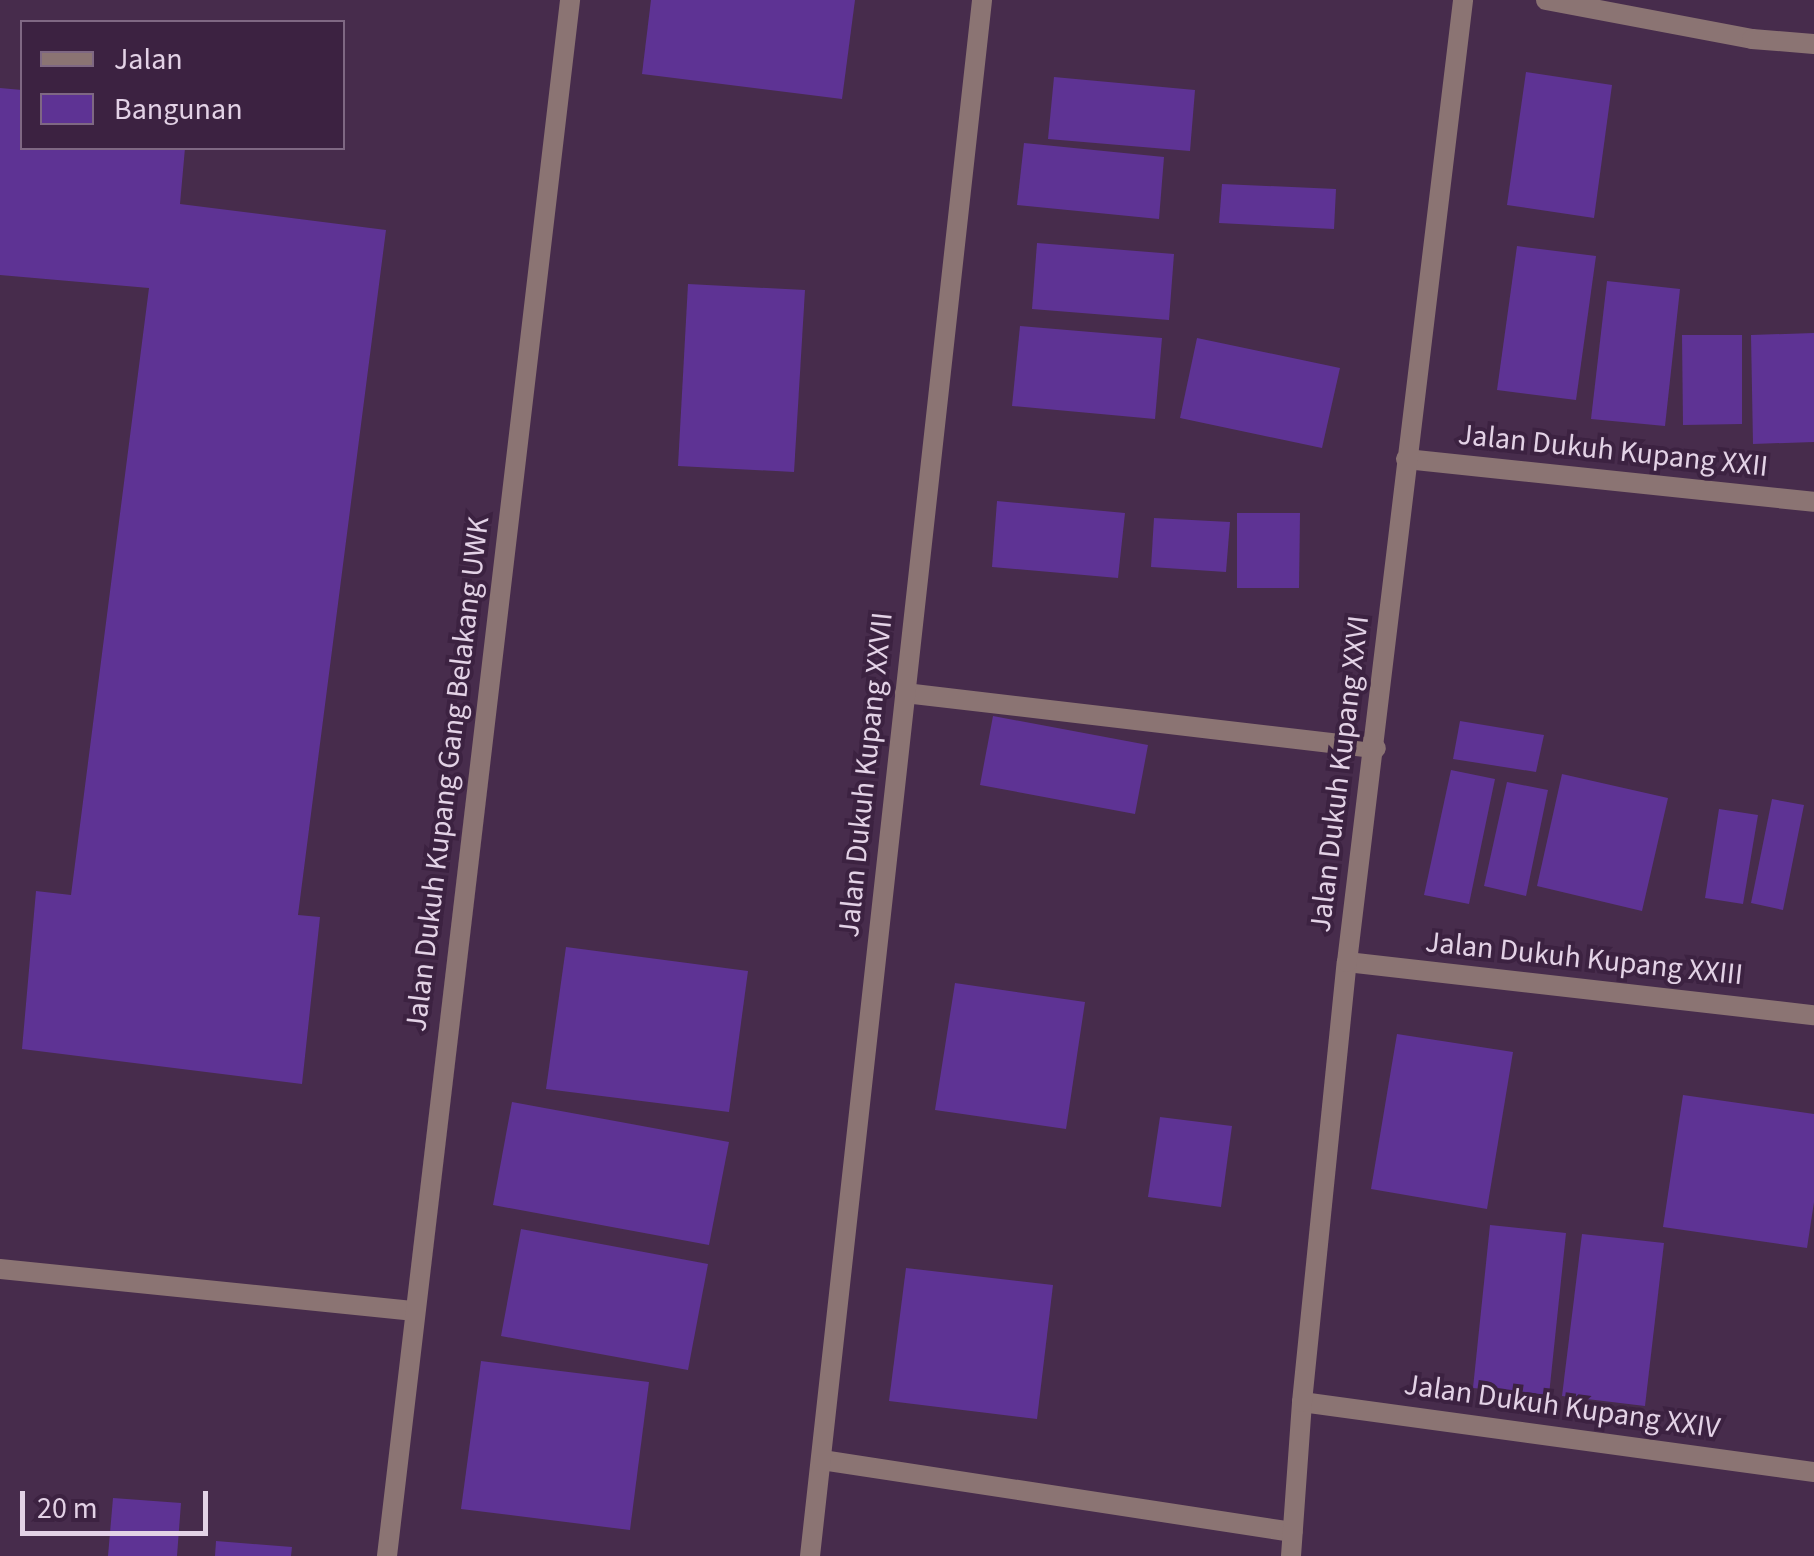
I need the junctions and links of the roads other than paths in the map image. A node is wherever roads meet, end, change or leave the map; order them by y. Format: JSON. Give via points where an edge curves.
{"nodes":[{"id":1,"x":570,"y":0,"type":"edge"},
{"id":2,"x":982,"y":0,"type":"edge"},
{"id":3,"x":1463,"y":0,"type":"edge"},
{"id":4,"x":1546,"y":0,"type":"edge"},
{"id":5,"x":1814,"y":44,"type":"edge"},
{"id":6,"x":1406,"y":459,"type":"junction"},
{"id":7,"x":1814,"y":502,"type":"edge"},
{"id":8,"x":905,"y":693,"type":"junction"},
{"id":9,"x":1376,"y":748,"type":"junction"},
{"id":10,"x":1348,"y":962,"type":"junction"},
{"id":11,"x":1814,"y":1015,"type":"edge"},
{"id":12,"x":0,"y":1269,"type":"edge"},
{"id":13,"x":415,"y":1311,"type":"junction"},
{"id":14,"x":1302,"y":1402,"type":"junction"},
{"id":15,"x":822,"y":1460,"type":"junction"},
{"id":16,"x":1814,"y":1472,"type":"edge"},
{"id":17,"x":1293,"y":1532,"type":"junction"},
{"id":18,"x":387,"y":1556,"type":"edge"},
{"id":19,"x":810,"y":1556,"type":"edge"},
{"id":20,"x":1291,"y":1556,"type":"edge"}],
"edges":[{"from":1,"to":13,"type":"street","name":"Jalan Dukuh Kupang Gang Belakang UWK"},
{"from":2,"to":8,"type":"street","name":"Jalan Dukuh Kupang XXVII"},
{"from":3,"to":6,"type":"street","name":"Jalan Dukuh Kupang XXVI"},
{"from":4,"to":5,"type":"street","via":[[1752,39]]},
{"from":6,"to":7,"type":"street","name":"Jalan Dukuh Kupang XXII"},
{"from":6,"to":9,"type":"street","name":"Jalan Dukuh Kupang XXVI"},
{"from":8,"to":9,"type":"street"},
{"from":8,"to":15,"type":"street","name":"Jalan Dukuh Kupang XXVII"},
{"from":9,"to":10,"type":"street","name":"Jalan Dukuh Kupang XXVI"},
{"from":10,"to":11,"type":"street","name":"Jalan Dukuh Kupang XXIII"},
{"from":10,"to":14,"type":"street","name":"Jalan Dukuh Kupang XXVI"},
{"from":12,"to":13,"type":"street"},
{"from":13,"to":18,"type":"street","name":"Jalan Dukuh Kupang Gang Belakang UWK"},
{"from":14,"to":16,"type":"street","name":"Jalan Dukuh Kupang XXIV"},
{"from":14,"to":17,"type":"street","name":"Jalan Dukuh Kupang XXVI"},
{"from":15,"to":17,"type":"street"},
{"from":15,"to":19,"type":"street","name":"Jalan Dukuh Kupang XXVII"},
{"from":17,"to":20,"type":"street","name":"Jalan Dukuh Kupang XXVI"}]}
